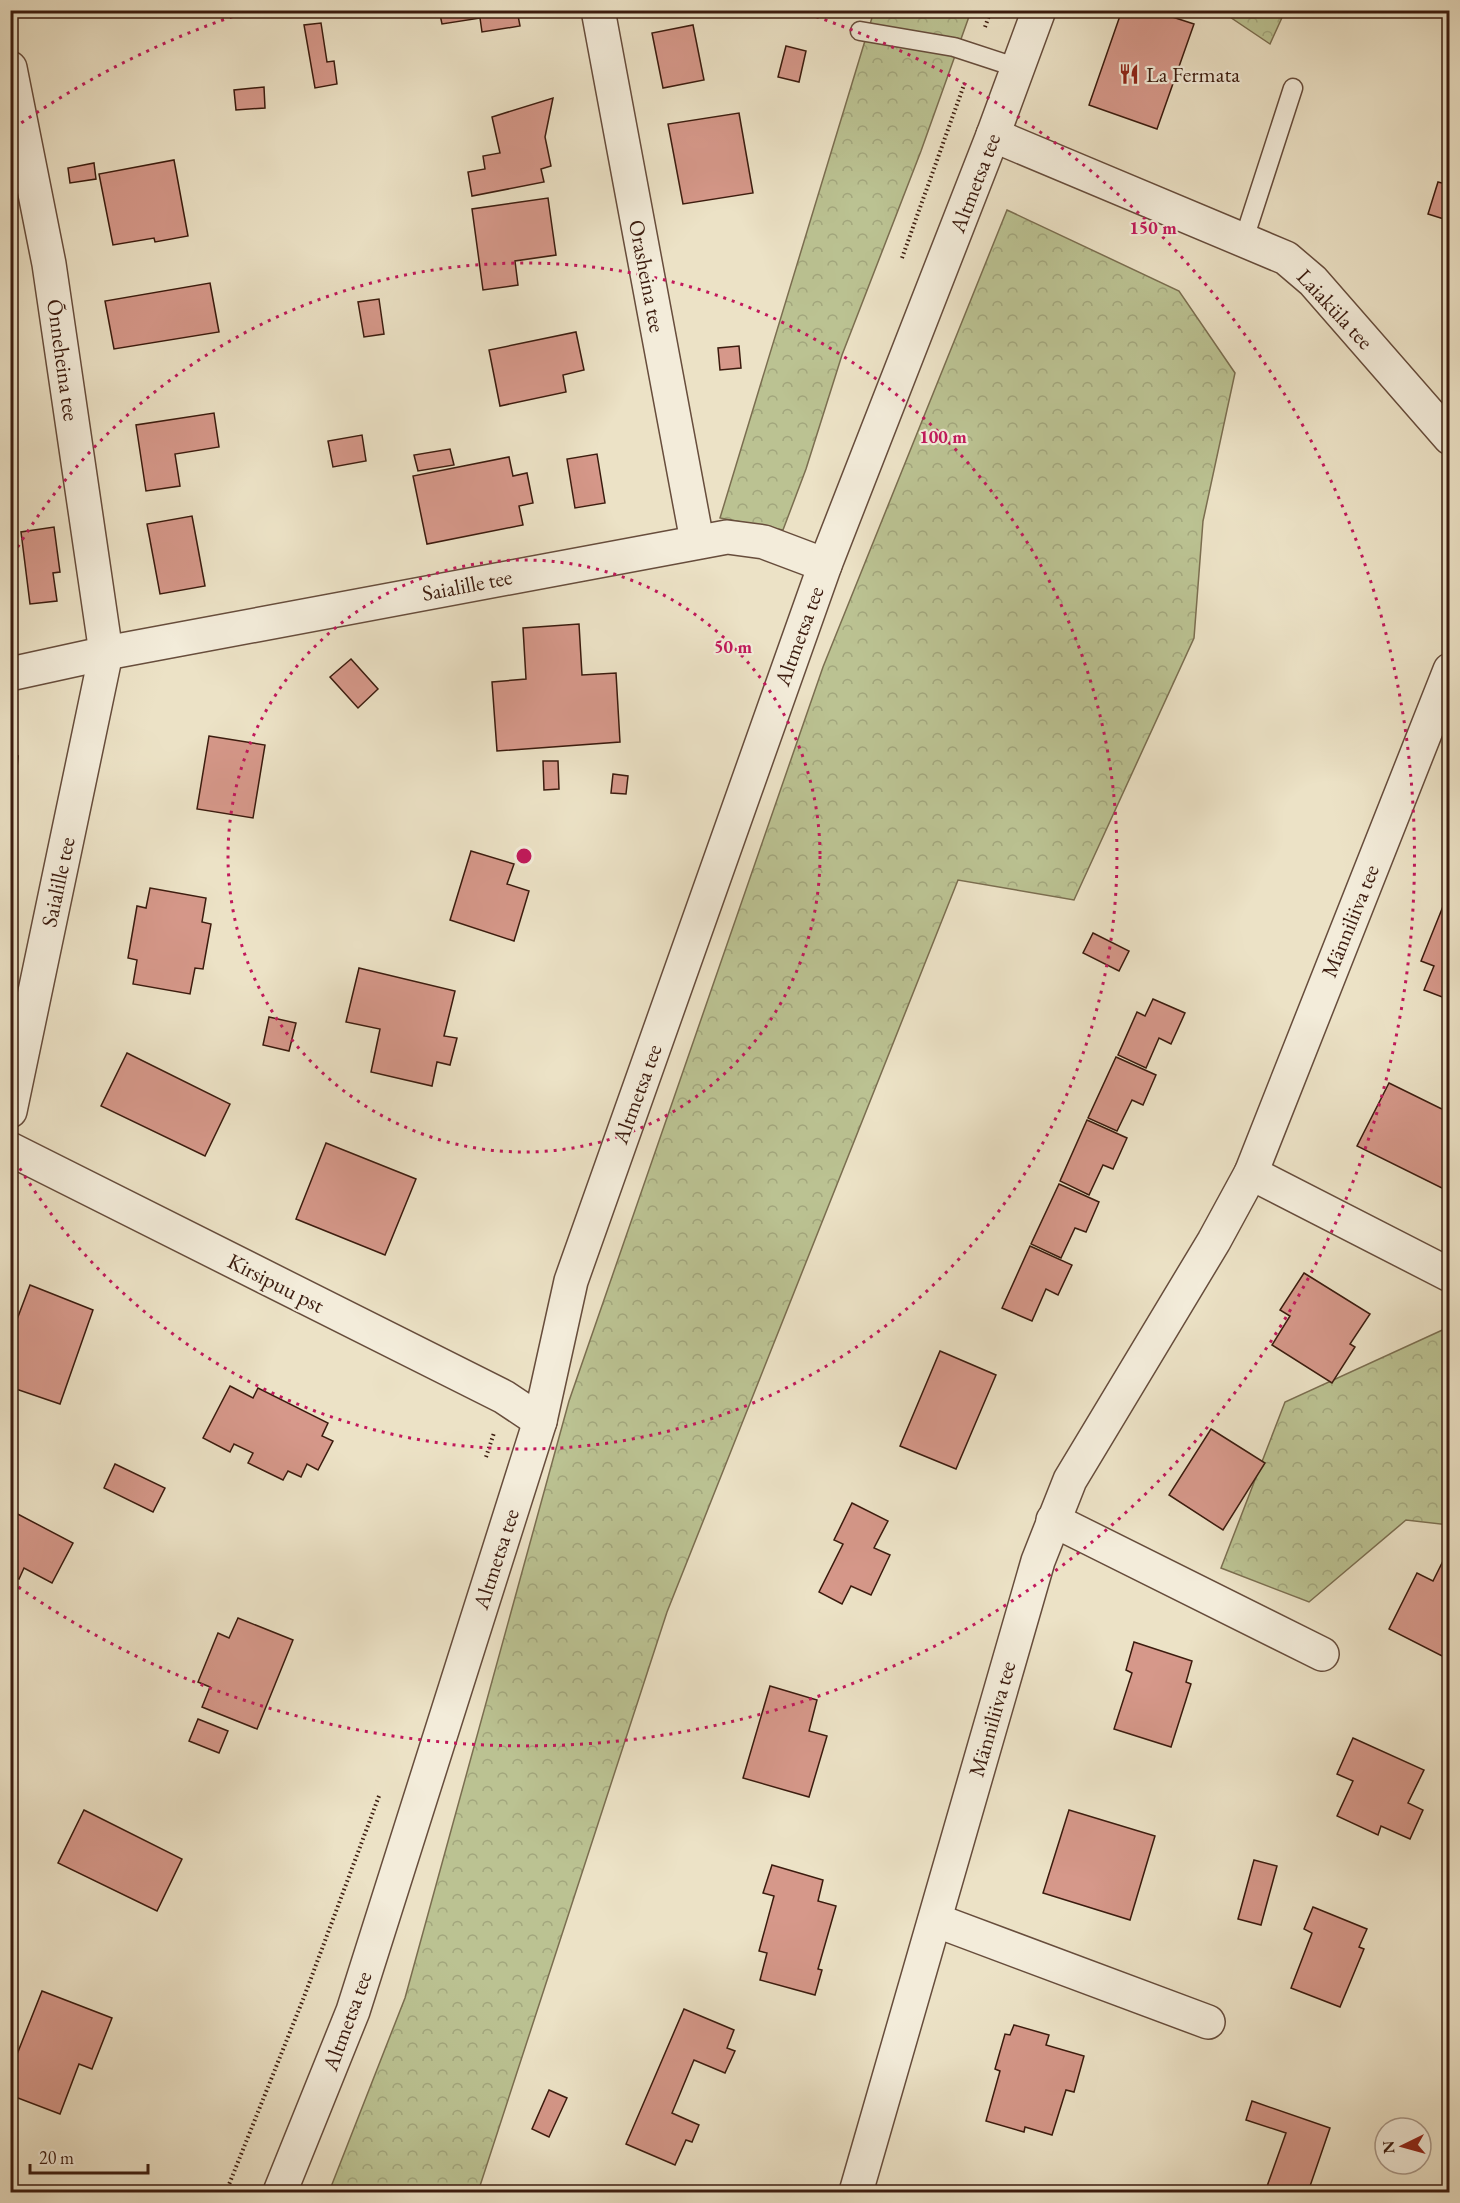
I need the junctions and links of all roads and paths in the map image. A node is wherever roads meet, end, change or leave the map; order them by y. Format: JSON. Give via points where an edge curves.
{"nodes":[{"id":1,"x":598,"y":10,"type":"edge"},
{"id":2,"x":1039,"y":10,"type":"edge"},
{"id":3,"x":860,"y":31,"type":"dead end"},
{"id":4,"x":10,"y":68,"type":"edge"},
{"id":5,"x":1018,"y":68,"type":"junction"},
{"id":6,"x":1293,"y":88,"type":"dead end"},
{"id":7,"x":993,"y":135,"type":"junction"},
{"id":8,"x":1244,"y":239,"type":"junction"},
{"id":9,"x":1449,"y":438,"type":"edge"},
{"id":10,"x":697,"y":541,"type":"junction"},
{"id":11,"x":825,"y":564,"type":"junction"},
{"id":12,"x":106,"y":653,"type":"junction"},
{"id":13,"x":1449,"y":670,"type":"edge"},
{"id":14,"x":10,"y":674,"type":"edge"},
{"id":15,"x":10,"y":1111,"type":"edge"},
{"id":16,"x":10,"y":1149,"type":"edge"},
{"id":17,"x":1251,"y":1173,"type":"junction"},
{"id":18,"x":1449,"y":1275,"type":"edge"},
{"id":19,"x":540,"y":1421,"type":"junction"},
{"id":20,"x":1053,"y":1520,"type":"junction"},
{"id":21,"x":1322,"y":1654,"type":"dead end"},
{"id":22,"x":935,"y":1920,"type":"junction"},
{"id":23,"x":1208,"y":2022,"type":"dead end"},
{"id":24,"x":280,"y":2193,"type":"edge"},
{"id":25,"x":856,"y":2193,"type":"edge"}],
"edges":[{"from":1,"to":10,"type":"street","name":"Orasheina tee"},
{"from":2,"to":5,"type":"street","name":"Altmetsa tee"},
{"from":3,"to":5,"type":"lane","via":[[954,47]]},
{"from":4,"to":12,"type":"street","name":"Õnneheina tee","via":[[49,264]]},
{"from":5,"to":7,"type":"street","name":"Altmetsa tee"},
{"from":6,"to":8,"type":"lane"},
{"from":7,"to":8,"type":"street","name":"Laiaküla tee"},
{"from":7,"to":11,"type":"street","name":"Altmetsa tee"},
{"from":8,"to":9,"type":"street","name":"Laiaküla tee","via":[[1286,258],[1313,281]]},
{"from":10,"to":11,"type":"street","name":"Saialille tee","via":[[727,537],[765,542]]},
{"from":10,"to":12,"type":"street","name":"Saialille tee"},
{"from":11,"to":19,"type":"street","name":"Altmetsa tee","via":[[571,1281]]},
{"from":12,"to":14,"type":"street","name":"Saialille tee"},
{"from":12,"to":15,"type":"street","name":"Saialille tee"},
{"from":13,"to":17,"type":"street","name":"Männiliiva tee"},
{"from":16,"to":19,"type":"street","name":"Kirsipuu pst","via":[[504,1397]]},
{"from":17,"to":18,"type":"street"},
{"from":17,"to":20,"type":"street","name":"Männiliiva tee","via":[[1070,1480]]},
{"from":19,"to":24,"type":"street","name":"Altmetsa tee","via":[[353,2011]]},
{"from":20,"to":21,"type":"street"},
{"from":20,"to":22,"type":"street","name":"Männiliiva tee"},
{"from":22,"to":23,"type":"street"},
{"from":22,"to":25,"type":"street","name":"Männiliiva tee"}]}
